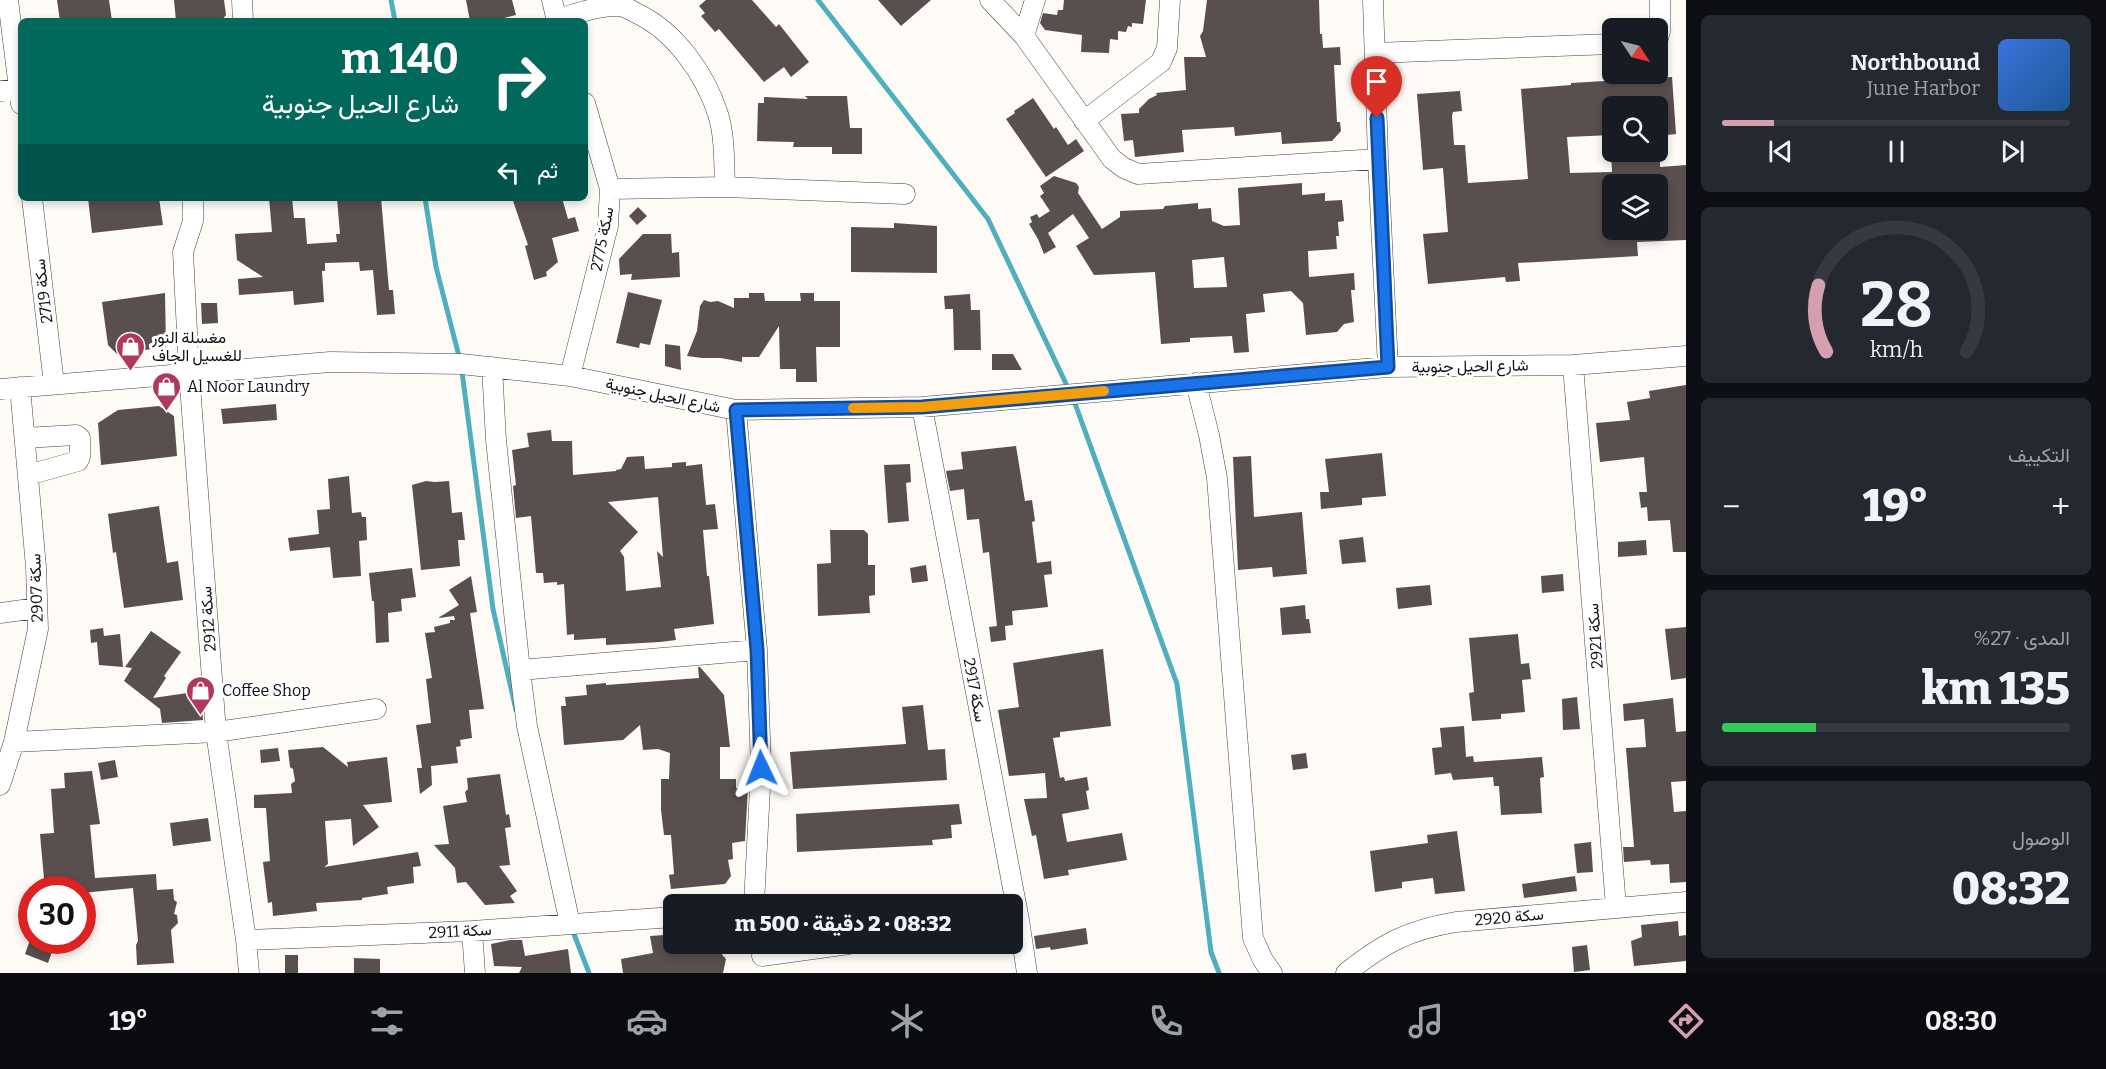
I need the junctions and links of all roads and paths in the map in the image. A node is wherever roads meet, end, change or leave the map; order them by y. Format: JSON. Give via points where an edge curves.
{"nodes":[{"id":1,"x":8,"y":0,"type":"edge"},
{"id":2,"x":242,"y":0,"type":"edge"},
{"id":3,"x":552,"y":0,"type":"edge"},
{"id":4,"x":990,"y":0,"type":"edge"},
{"id":5,"x":1035,"y":0,"type":"edge"},
{"id":6,"x":1170,"y":0,"type":"edge"},
{"id":7,"x":1373,"y":0,"type":"edge"},
{"id":8,"x":1660,"y":0,"type":"edge"},
{"id":9,"x":243,"y":18,"type":"edge"},
{"id":10,"x":556,"y":18,"type":"edge"},
{"id":11,"x":564,"y":18,"type":"edge"},
{"id":12,"x":1660,"y":18,"type":"edge"},
{"id":13,"x":1024,"y":36,"type":"junction"},
{"id":14,"x":1602,"y":44,"type":"edge"},
{"id":15,"x":1375,"y":53,"type":"junction"},
{"id":16,"x":13,"y":95,"type":"edge"},
{"id":17,"x":588,"y":113,"type":"edge"},
{"id":18,"x":1083,"y":122,"type":"junction"},
{"id":19,"x":1377,"y":159,"type":"junction"},
{"id":20,"x":725,"y":187,"type":"junction"},
{"id":21,"x":610,"y":189,"type":"junction"},
{"id":22,"x":905,"y":194,"type":"dead end"},
{"id":23,"x":32,"y":201,"type":"edge"},
{"id":24,"x":193,"y":201,"type":"edge"},
{"id":25,"x":1686,"y":356,"type":"edge"},
{"id":26,"x":1573,"y":365,"type":"junction"},
{"id":27,"x":492,"y":367,"type":"junction"},
{"id":28,"x":1388,"y":367,"type":"junction"},
{"id":29,"x":189,"y":372,"type":"junction"},
{"id":30,"x":570,"y":376,"type":"junction"},
{"id":31,"x":1196,"y":383,"type":"junction"},
{"id":32,"x":54,"y":384,"type":"junction"},
{"id":33,"x":20,"y":387,"type":"junction"},
{"id":34,"x":0,"y":389,"type":"edge"},
{"id":35,"x":922,"y":407,"type":"junction"},
{"id":36,"x":736,"y":410,"type":"junction"},
{"id":37,"x":25,"y":438,"type":"junction"},
{"id":38,"x":28,"y":474,"type":"junction"},
{"id":39,"x":37,"y":608,"type":"junction"},
{"id":40,"x":0,"y":613,"type":"edge"},
{"id":41,"x":757,"y":650,"type":"junction"},
{"id":42,"x":520,"y":670,"type":"junction"},
{"id":43,"x":376,"y":709,"type":"dead end"},
{"id":44,"x":216,"y":732,"type":"junction"},
{"id":45,"x":14,"y":742,"type":"junction"},
{"id":46,"x":0,"y":785,"type":"edge"},
{"id":47,"x":755,"y":894,"type":"edge"},
{"id":48,"x":1011,"y":894,"type":"edge"},
{"id":49,"x":1686,"y":902,"type":"edge"},
{"id":50,"x":1616,"y":907,"type":"junction"},
{"id":51,"x":663,"y":918,"type":"edge"},
{"id":52,"x":570,"y":924,"type":"junction"},
{"id":53,"x":472,"y":931,"type":"junction"},
{"id":54,"x":246,"y":940,"type":"junction"},
{"id":55,"x":782,"y":954,"type":"edge"},
{"id":56,"x":1023,"y":954,"type":"edge"},
{"id":57,"x":762,"y":957,"type":"edge"},
{"id":58,"x":249,"y":973,"type":"edge"},
{"id":59,"x":475,"y":973,"type":"edge"},
{"id":60,"x":1027,"y":973,"type":"edge"},
{"id":61,"x":1272,"y":973,"type":"edge"},
{"id":62,"x":1346,"y":973,"type":"edge"}],
"edges":[{"from":1,"to":16,"type":"street"},
{"from":2,"to":9,"type":"street"},
{"from":3,"to":10,"type":"street"},
{"from":4,"to":13,"type":"street"},
{"from":5,"to":13,"type":"street"},
{"from":6,"to":18,"type":"street","via":[[1167,48],[1161,62]]},
{"from":7,"to":15,"type":"street"},
{"from":8,"to":12,"type":"street"},
{"from":11,"to":20,"type":"street","via":[[602,7],[622,6],[647,18],[673,38],[704,83],[718,114]]},
{"from":13,"to":18,"type":"street"},
{"from":14,"to":15,"type":"street"},
{"from":15,"to":19,"type":"street"},
{"from":17,"to":21,"type":"street","name":"سكة 2775"},
{"from":18,"to":19,"type":"street","via":[[1112,159],[1138,174]]},
{"from":19,"to":28,"type":"street"},
{"from":20,"to":21,"type":"street"},
{"from":20,"to":22,"type":"street"},
{"from":21,"to":30,"type":"street","name":"سكة 2775","via":[[608,226]]},
{"from":23,"to":32,"type":"street","name":"سكة 2719"},
{"from":24,"to":29,"type":"street","name":"سكة 2912","via":[[193,221],[183,252]]},
{"from":25,"to":26,"type":"street","name":"شارع الحيل جنوبية"},
{"from":26,"to":28,"type":"street","name":"شارع الحيل جنوبية"},
{"from":26,"to":50,"type":"street","name":"سكة 2921"},
{"from":27,"to":29,"type":"street","name":"شارع الحيل جنوبية","via":[[330,362]]},
{"from":27,"to":30,"type":"street","name":"شارع الحيل جنوبية"},
{"from":27,"to":42,"type":"street"},
{"from":28,"to":31,"type":"street","name":"شارع الحيل جنوبية"},
{"from":29,"to":32,"type":"street","name":"شارع الحيل جنوبية"},
{"from":29,"to":44,"type":"street","name":"سكة 2912"},
{"from":30,"to":36,"type":"street","name":"شارع الحيل جنوبية"},
{"from":31,"to":35,"type":"street","name":"شارع الحيل جنوبية"},
{"from":31,"to":61,"type":"street","via":[[1217,478],[1253,938]]},
{"from":32,"to":33,"type":"street","name":"شارع الحيل جنوبية"},
{"from":33,"to":34,"type":"street","name":"شارع الحيل جنوبية"},
{"from":33,"to":37,"type":"street","name":"سكة 2907"},
{"from":35,"to":36,"type":"street","name":"شارع الحيل جنوبية"},
{"from":35,"to":48,"type":"street","name":"سكة 2917"},
{"from":36,"to":41,"type":"street"},
{"from":37,"to":38,"type":"street","name":"سكة 2907"},
{"from":37,"to":38,"type":"street","via":[[80,438],[78,461]]},
{"from":38,"to":39,"type":"street","name":"سكة 2907"},
{"from":39,"to":40,"type":"street"},
{"from":39,"to":45,"type":"street","name":"سكة 2907","via":[[38,629]]},
{"from":41,"to":42,"type":"street"},
{"from":41,"to":47,"type":"street","via":[[761,768]]},
{"from":42,"to":52,"type":"street","via":[[527,726]]},
{"from":43,"to":44,"type":"street"},
{"from":44,"to":45,"type":"street"},
{"from":44,"to":54,"type":"street","name":"سكة 2912"},
{"from":45,"to":46,"type":"street","name":"سكة 2907"},
{"from":49,"to":50,"type":"street","name":"سكة 2920"},
{"from":50,"to":62,"type":"street","name":"سكة 2920","via":[[1428,927],[1398,937]]},
{"from":51,"to":52,"type":"street","name":"سكة 2911"},
{"from":52,"to":53,"type":"street","name":"سكة 2911"},
{"from":53,"to":54,"type":"street","name":"سكة 2911"},
{"from":53,"to":59,"type":"street"},
{"from":54,"to":58,"type":"street","name":"سكة 2912"},
{"from":55,"to":57,"type":"street"},
{"from":56,"to":60,"type":"street","name":"سكة 2917"}]}
